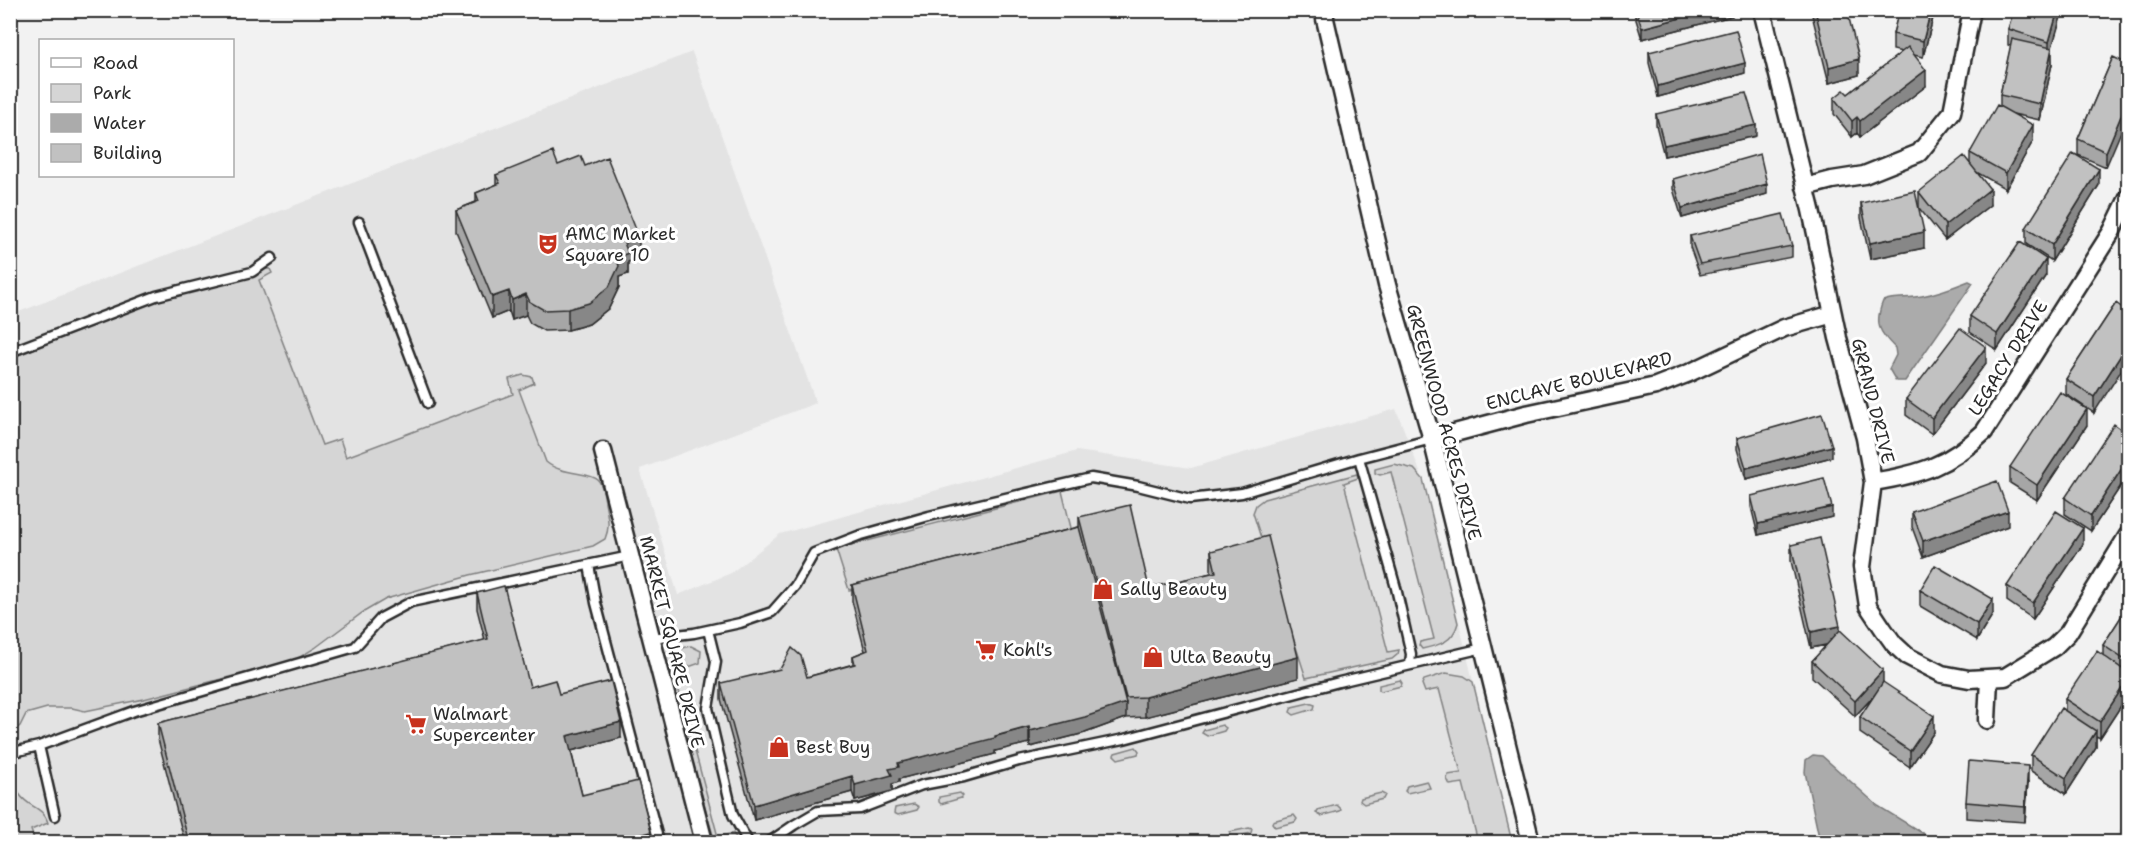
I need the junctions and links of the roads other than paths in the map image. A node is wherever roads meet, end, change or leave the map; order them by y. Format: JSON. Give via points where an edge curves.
{"nodes":[{"id":1,"x":1325,"y":10,"type":"edge"},
{"id":2,"x":1762,"y":10,"type":"edge"},
{"id":3,"x":1972,"y":10,"type":"edge"},
{"id":4,"x":1805,"y":187,"type":"junction"},
{"id":5,"x":2128,"y":198,"type":"edge"},
{"id":6,"x":359,"y":222,"type":"dead end"},
{"id":7,"x":272,"y":258,"type":"dead end"},
{"id":8,"x":1833,"y":314,"type":"junction"},
{"id":9,"x":10,"y":352,"type":"edge"},
{"id":10,"x":428,"y":402,"type":"dead end"},
{"id":11,"x":1432,"y":440,"type":"junction"},
{"id":12,"x":603,"y":451,"type":"dead end"},
{"id":13,"x":1359,"y":458,"type":"junction"},
{"id":14,"x":1873,"y":482,"type":"junction"},
{"id":15,"x":2128,"y":535,"type":"edge"},
{"id":16,"x":630,"y":556,"type":"junction"},
{"id":17,"x":589,"y":565,"type":"junction"},
{"id":18,"x":708,"y":630,"type":"junction"},
{"id":19,"x":651,"y":638,"type":"junction"},
{"id":20,"x":1483,"y":648,"type":"junction"},
{"id":21,"x":1410,"y":665,"type":"junction"},
{"id":22,"x":1989,"y":679,"type":"junction"},
{"id":23,"x":1987,"y":720,"type":"dead end"},
{"id":24,"x":39,"y":746,"type":"junction"},
{"id":25,"x":10,"y":753,"type":"edge"},
{"id":26,"x":55,"y":816,"type":"dead end"},
{"id":27,"x":659,"y":843,"type":"edge"},
{"id":28,"x":704,"y":843,"type":"edge"},
{"id":29,"x":748,"y":843,"type":"edge"},
{"id":30,"x":769,"y":843,"type":"edge"},
{"id":31,"x":1531,"y":843,"type":"edge"}],
"edges":[{"from":1,"to":11,"type":"street","name":"GREENWOOD ACRES DRIVE","via":[[1387,285]]},
{"from":2,"to":4,"type":"street","name":"GRAND DRIVE"},
{"from":3,"to":4,"type":"street","via":[[1952,112],[1918,153],[1864,175]]},
{"from":4,"to":8,"type":"street","name":"GRAND DRIVE"},
{"from":5,"to":14,"type":"street","name":"LEGACY DRIVE","via":[[2112,231],[1984,432],[1949,461]]},
{"from":6,"to":10,"type":"lane"},
{"from":7,"to":9,"type":"lane","via":[[252,272],[156,296]]},
{"from":8,"to":11,"type":"street","name":"ENCLAVE BOULEVARD","via":[[1784,328],[1656,386],[1526,414]]},
{"from":8,"to":14,"type":"street","name":"GRAND DRIVE"},
{"from":11,"to":13,"type":"lane"},
{"from":11,"to":20,"type":"street","name":"GREENWOOD ACRES DRIVE"},
{"from":12,"to":16,"type":"street","name":"MARKET SQUARE DRIVE"},
{"from":13,"to":18,"type":"lane","via":[[1242,493],[1190,499],[1091,478],[929,516],[814,553],[795,586],[772,612]]},
{"from":13,"to":21,"type":"lane","via":[[1396,588]]},
{"from":14,"to":22,"type":"street","name":"GRAND DRIVE","via":[[1862,567],[1868,606],[1894,644],[1920,663],[1950,676]]},
{"from":15,"to":22,"type":"street","name":"GRAND DRIVE","via":[[2068,633],[2036,659],[2005,677]]},
{"from":16,"to":17,"type":"lane"},
{"from":16,"to":19,"type":"street","name":"MARKET SQUARE DRIVE"},
{"from":17,"to":24,"type":"lane","via":[[411,602],[381,618],[355,647],[134,711]]},
{"from":17,"to":27,"type":"lane"},
{"from":18,"to":19,"type":"lane"},
{"from":18,"to":29,"type":"lane","via":[[716,662],[708,708],[733,815]]},
{"from":19,"to":28,"type":"street","name":"MARKET SQUARE DRIVE"},
{"from":20,"to":21,"type":"lane"},
{"from":20,"to":31,"type":"street","name":"GREENWOOD ACRES DRIVE"},
{"from":21,"to":30,"type":"lane","via":[[1124,740],[922,785],[860,808],[818,811]]},
{"from":22,"to":23,"type":"street"},
{"from":24,"to":25,"type":"lane"},
{"from":24,"to":26,"type":"lane"}]}
